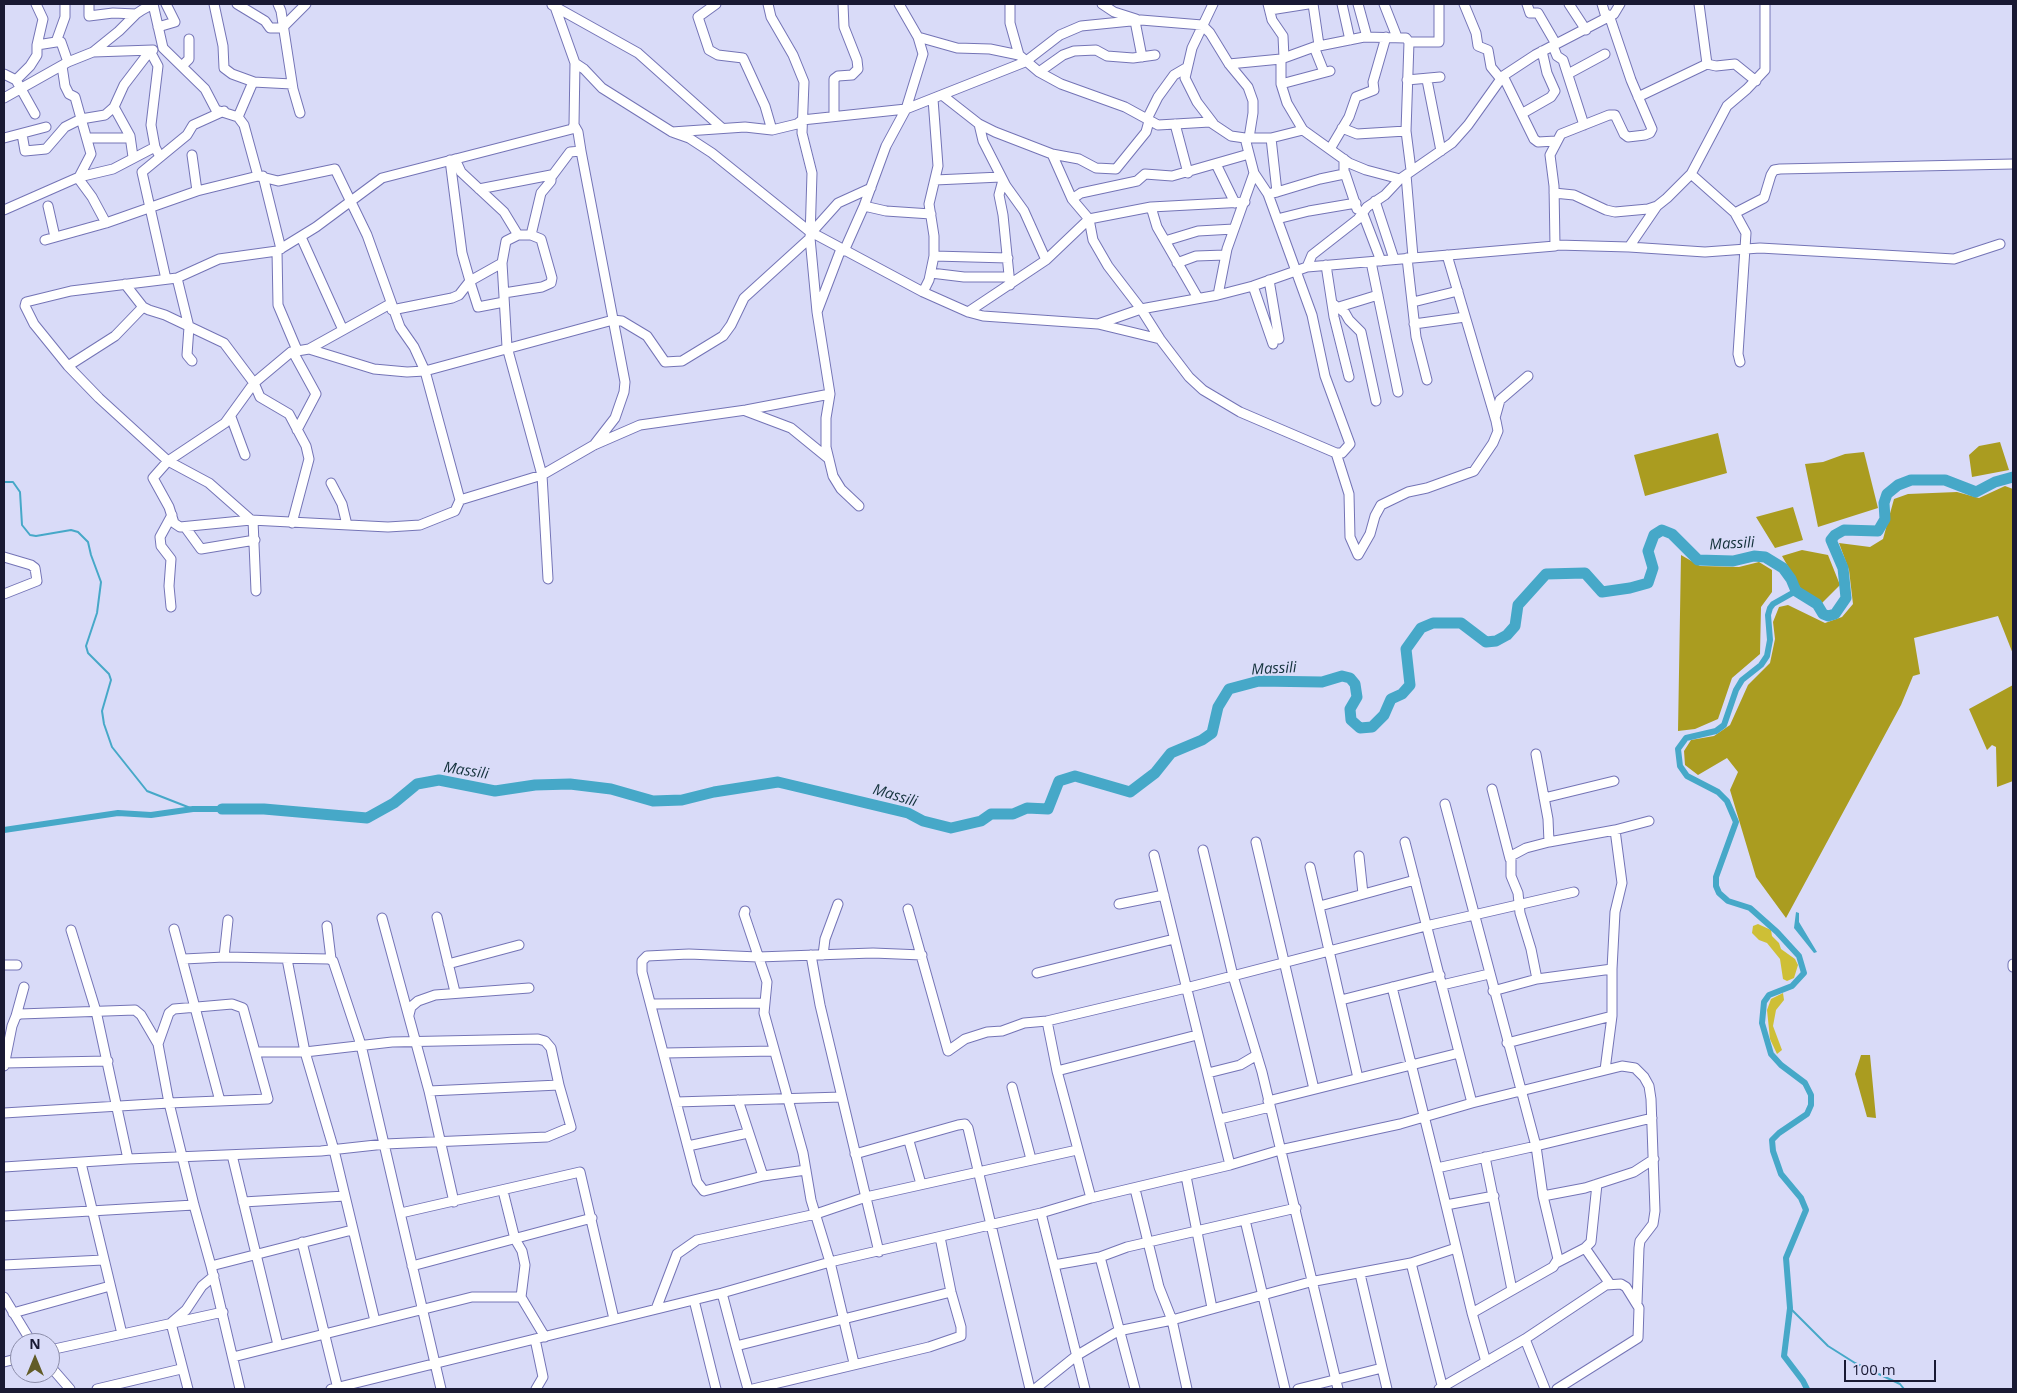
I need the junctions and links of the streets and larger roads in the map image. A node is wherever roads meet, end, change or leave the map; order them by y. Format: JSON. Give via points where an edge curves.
{"nodes":[{"id":1,"x":36,"y":4,"type":"edge"},
{"id":2,"x":65,"y":4,"type":"edge"},
{"id":3,"x":89,"y":4,"type":"edge"},
{"id":4,"x":166,"y":4,"type":"edge"},
{"id":5,"x":214,"y":4,"type":"edge"},
{"id":6,"x":237,"y":4,"type":"edge"},
{"id":7,"x":278,"y":4,"type":"edge"},
{"id":8,"x":306,"y":4,"type":"edge"},
{"id":9,"x":716,"y":4,"type":"edge"},
{"id":10,"x":768,"y":4,"type":"edge"},
{"id":11,"x":843,"y":4,"type":"edge"},
{"id":12,"x":899,"y":4,"type":"edge"},
{"id":13,"x":1010,"y":4,"type":"edge"},
{"id":14,"x":1102,"y":4,"type":"edge"},
{"id":15,"x":1213,"y":4,"type":"edge"},
{"id":16,"x":1308,"y":4,"type":"edge"},
{"id":17,"x":1313,"y":4,"type":"edge"},
{"id":18,"x":1342,"y":4,"type":"edge"},
{"id":19,"x":1358,"y":4,"type":"edge"},
{"id":20,"x":1384,"y":4,"type":"edge"},
{"id":21,"x":1439,"y":4,"type":"edge"},
{"id":22,"x":1464,"y":4,"type":"edge"},
{"id":23,"x":1527,"y":4,"type":"edge"},
{"id":24,"x":1569,"y":4,"type":"edge"},
{"id":25,"x":1602,"y":4,"type":"edge"},
{"id":26,"x":1620,"y":4,"type":"edge"},
{"id":27,"x":1699,"y":4,"type":"edge"},
{"id":28,"x":1764,"y":4,"type":"edge"},
{"id":29,"x":553,"y":5,"type":"edge"},
{"id":30,"x":1269,"y":7,"type":"edge"},
{"id":31,"x":136,"y":14,"type":"junction"},
{"id":32,"x":1607,"y":16,"type":"junction"},
{"id":33,"x":1138,"y":20,"type":"junction"},
{"id":34,"x":1202,"y":25,"type":"junction"},
{"id":35,"x":158,"y":27,"type":"junction"},
{"id":36,"x":282,"y":28,"type":"junction"},
{"id":37,"x":1586,"y":30,"type":"junction"},
{"id":38,"x":918,"y":37,"type":"junction"},
{"id":39,"x":1367,"y":37,"type":"junction"},
{"id":40,"x":1386,"y":37,"type":"junction"},
{"id":41,"x":189,"y":38,"type":"dead end"},
{"id":42,"x":1397,"y":38,"type":"junction"},
{"id":43,"x":1350,"y":40,"type":"junction"},
{"id":44,"x":56,"y":42,"type":"junction"},
{"id":45,"x":1409,"y":42,"type":"junction"},
{"id":46,"x":37,"y":45,"type":"junction"},
{"id":47,"x":1554,"y":45,"type":"junction"},
{"id":48,"x":1317,"y":46,"type":"junction"},
{"id":49,"x":163,"y":48,"type":"junction"},
{"id":50,"x":150,"y":51,"type":"junction"},
{"id":51,"x":1542,"y":51,"type":"junction"},
{"id":52,"x":94,"y":52,"type":"junction"},
{"id":53,"x":1605,"y":54,"type":"dead end"},
{"id":54,"x":1155,"y":55,"type":"dead end"},
{"id":55,"x":1142,"y":57,"type":"junction"},
{"id":56,"x":1022,"y":58,"type":"junction"},
{"id":57,"x":1282,"y":59,"type":"junction"},
{"id":58,"x":575,"y":63,"type":"junction"},
{"id":59,"x":65,"y":64,"type":"junction"},
{"id":60,"x":1229,"y":64,"type":"junction"},
{"id":61,"x":1707,"y":64,"type":"junction"},
{"id":62,"x":182,"y":66,"type":"junction"},
{"id":63,"x":1186,"y":68,"type":"junction"},
{"id":64,"x":1039,"y":72,"type":"junction"},
{"id":65,"x":4,"y":74,"type":"edge"},
{"id":66,"x":1568,"y":74,"type":"junction"},
{"id":67,"x":1440,"y":77,"type":"dead end"},
{"id":68,"x":1502,"y":77,"type":"junction"},
{"id":69,"x":1407,"y":80,"type":"junction"},
{"id":70,"x":1427,"y":80,"type":"junction"},
{"id":71,"x":1756,"y":81,"type":"junction"},
{"id":72,"x":254,"y":82,"type":"junction"},
{"id":73,"x":18,"y":84,"type":"junction"},
{"id":74,"x":292,"y":84,"type":"junction"},
{"id":75,"x":1281,"y":84,"type":"junction"},
{"id":76,"x":942,"y":95,"type":"junction"},
{"id":77,"x":1638,"y":97,"type":"junction"},
{"id":78,"x":4,"y":98,"type":"edge"},
{"id":79,"x":933,"y":99,"type":"junction"},
{"id":80,"x":114,"y":107,"type":"junction"},
{"id":81,"x":906,"y":109,"type":"junction"},
{"id":82,"x":224,"y":111,"type":"junction"},
{"id":83,"x":300,"y":113,"type":"dead end"},
{"id":84,"x":1523,"y":113,"type":"junction"},
{"id":85,"x":36,"y":114,"type":"dead end"},
{"id":86,"x":834,"y":116,"type":"junction"},
{"id":87,"x":238,"y":117,"type":"junction"},
{"id":88,"x":82,"y":119,"type":"junction"},
{"id":89,"x":802,"y":120,"type":"junction"},
{"id":90,"x":1148,"y":120,"type":"junction"},
{"id":91,"x":1213,"y":123,"type":"junction"},
{"id":92,"x":979,"y":124,"type":"junction"},
{"id":93,"x":1175,"y":124,"type":"junction"},
{"id":94,"x":574,"y":125,"type":"junction"},
{"id":95,"x":1584,"y":125,"type":"junction"},
{"id":96,"x":46,"y":128,"type":"dead end"},
{"id":97,"x":722,"y":128,"type":"junction"},
{"id":98,"x":1342,"y":128,"type":"junction"},
{"id":99,"x":772,"y":130,"type":"junction"},
{"id":100,"x":1303,"y":130,"type":"junction"},
{"id":101,"x":1406,"y":131,"type":"junction"},
{"id":102,"x":672,"y":132,"type":"junction"},
{"id":103,"x":22,"y":134,"type":"junction"},
{"id":104,"x":4,"y":138,"type":"edge"},
{"id":105,"x":87,"y":138,"type":"junction"},
{"id":106,"x":130,"y":138,"type":"junction"},
{"id":107,"x":1247,"y":138,"type":"junction"},
{"id":108,"x":1271,"y":138,"type":"junction"},
{"id":109,"x":1556,"y":141,"type":"junction"},
{"id":110,"x":155,"y":146,"type":"junction"},
{"id":111,"x":1330,"y":149,"type":"junction"},
{"id":112,"x":581,"y":151,"type":"junction"},
{"id":113,"x":1441,"y":151,"type":"junction"},
{"id":114,"x":1052,"y":154,"type":"junction"},
{"id":115,"x":1249,"y":154,"type":"junction"},
{"id":116,"x":192,"y":155,"type":"dead end"},
{"id":117,"x":160,"y":156,"type":"junction"},
{"id":118,"x":133,"y":157,"type":"junction"},
{"id":119,"x":452,"y":159,"type":"junction"},
{"id":120,"x":1344,"y":159,"type":"junction"},
{"id":121,"x":1216,"y":164,"type":"junction"},
{"id":122,"x":2013,"y":164,"type":"edge"},
{"id":123,"x":1188,"y":173,"type":"junction"},
{"id":124,"x":1254,"y":173,"type":"junction"},
{"id":125,"x":1345,"y":173,"type":"junction"},
{"id":126,"x":1690,"y":174,"type":"junction"},
{"id":127,"x":1406,"y":175,"type":"junction"},
{"id":128,"x":260,"y":176,"type":"junction"},
{"id":129,"x":552,"y":176,"type":"junction"},
{"id":130,"x":78,"y":177,"type":"junction"},
{"id":131,"x":1002,"y":178,"type":"junction"},
{"id":132,"x":935,"y":180,"type":"junction"},
{"id":133,"x":871,"y":188,"type":"junction"},
{"id":134,"x":480,"y":189,"type":"junction"},
{"id":135,"x":197,"y":191,"type":"junction"},
{"id":136,"x":1272,"y":193,"type":"junction"},
{"id":137,"x":1554,"y":193,"type":"junction"},
{"id":138,"x":1072,"y":199,"type":"junction"},
{"id":139,"x":1375,"y":201,"type":"junction"},
{"id":140,"x":352,"y":202,"type":"junction"},
{"id":141,"x":1245,"y":202,"type":"junction"},
{"id":142,"x":1234,"y":203,"type":"junction"},
{"id":143,"x":1356,"y":203,"type":"junction"},
{"id":144,"x":48,"y":206,"type":"dead end"},
{"id":145,"x":864,"y":206,"type":"junction"},
{"id":146,"x":1657,"y":206,"type":"junction"},
{"id":147,"x":1151,"y":207,"type":"junction"},
{"id":148,"x":149,"y":208,"type":"junction"},
{"id":149,"x":4,"y":210,"type":"edge"},
{"id":150,"x":1735,"y":213,"type":"junction"},
{"id":151,"x":930,"y":214,"type":"junction"},
{"id":152,"x":1362,"y":216,"type":"junction"},
{"id":153,"x":1089,"y":219,"type":"junction"},
{"id":154,"x":1277,"y":220,"type":"junction"},
{"id":155,"x":106,"y":223,"type":"junction"},
{"id":156,"x":1234,"y":229,"type":"junction"},
{"id":157,"x":810,"y":234,"type":"junction"},
{"id":158,"x":518,"y":235,"type":"junction"},
{"id":159,"x":531,"y":235,"type":"junction"},
{"id":160,"x":55,"y":237,"type":"junction"},
{"id":161,"x":301,"y":237,"type":"junction"},
{"id":162,"x":45,"y":240,"type":"dead end"},
{"id":163,"x":1165,"y":241,"type":"junction"},
{"id":164,"x":2000,"y":244,"type":"dead end"},
{"id":165,"x":1557,"y":245,"type":"junction"},
{"id":166,"x":1629,"y":247,"type":"junction"},
{"id":167,"x":1746,"y":249,"type":"junction"},
{"id":168,"x":279,"y":250,"type":"junction"},
{"id":169,"x":842,"y":250,"type":"junction"},
{"id":170,"x":1225,"y":255,"type":"junction"},
{"id":171,"x":1447,"y":255,"type":"junction"},
{"id":172,"x":934,"y":256,"type":"junction"},
{"id":173,"x":1410,"y":257,"type":"junction"},
{"id":174,"x":1008,"y":258,"type":"junction"},
{"id":175,"x":1394,"y":259,"type":"junction"},
{"id":176,"x":1046,"y":260,"type":"junction"},
{"id":177,"x":1381,"y":261,"type":"junction"},
{"id":178,"x":1371,"y":262,"type":"junction"},
{"id":179,"x":502,"y":263,"type":"junction"},
{"id":180,"x":1177,"y":263,"type":"junction"},
{"id":181,"x":1326,"y":265,"type":"junction"},
{"id":182,"x":1307,"y":267,"type":"junction"},
{"id":183,"x":1296,"y":270,"type":"junction"},
{"id":184,"x":931,"y":273,"type":"junction"},
{"id":185,"x":177,"y":278,"type":"junction"},
{"id":186,"x":166,"y":279,"type":"junction"},
{"id":187,"x":1269,"y":280,"type":"junction"},
{"id":188,"x":470,"y":281,"type":"junction"},
{"id":189,"x":1010,"y":281,"type":"junction"},
{"id":190,"x":125,"y":284,"type":"junction"},
{"id":191,"x":1253,"y":286,"type":"junction"},
{"id":192,"x":1458,"y":291,"type":"junction"},
{"id":193,"x":923,"y":292,"type":"junction"},
{"id":194,"x":1218,"y":295,"type":"junction"},
{"id":195,"x":1378,"y":295,"type":"junction"},
{"id":196,"x":504,"y":297,"type":"junction"},
{"id":197,"x":1198,"y":298,"type":"junction"},
{"id":198,"x":1413,"y":302,"type":"junction"},
{"id":199,"x":1336,"y":305,"type":"junction"},
{"id":200,"x":143,"y":307,"type":"junction"},
{"id":201,"x":391,"y":307,"type":"junction"},
{"id":202,"x":1141,"y":309,"type":"junction"},
{"id":203,"x":817,"y":312,"type":"junction"},
{"id":204,"x":968,"y":312,"type":"junction"},
{"id":205,"x":1466,"y":317,"type":"junction"},
{"id":206,"x":613,"y":320,"type":"junction"},
{"id":207,"x":1098,"y":324,"type":"junction"},
{"id":208,"x":1414,"y":324,"type":"junction"},
{"id":209,"x":189,"y":327,"type":"junction"},
{"id":210,"x":343,"y":330,"type":"junction"},
{"id":211,"x":1160,"y":339,"type":"junction"},
{"id":212,"x":507,"y":347,"type":"junction"},
{"id":213,"x":309,"y":349,"type":"junction"},
{"id":214,"x":295,"y":351,"type":"junction"},
{"id":215,"x":192,"y":361,"type":"dead end"},
{"id":216,"x":1740,"y":362,"type":"dead end"},
{"id":217,"x":68,"y":366,"type":"junction"},
{"id":218,"x":425,"y":371,"type":"junction"},
{"id":219,"x":1528,"y":376,"type":"dead end"},
{"id":220,"x":1349,"y":377,"type":"dead end"},
{"id":221,"x":1427,"y":380,"type":"dead end"},
{"id":222,"x":254,"y":383,"type":"junction"},
{"id":223,"x":1398,"y":392,"type":"dead end"},
{"id":224,"x":830,"y":394,"type":"junction"},
{"id":225,"x":1376,"y":401,"type":"dead end"},
{"id":226,"x":746,"y":410,"type":"junction"},
{"id":227,"x":231,"y":417,"type":"junction"},
{"id":228,"x":1495,"y":418,"type":"junction"},
{"id":229,"x":298,"y":430,"type":"junction"},
{"id":230,"x":594,"y":445,"type":"junction"},
{"id":231,"x":1336,"y":453,"type":"junction"},
{"id":232,"x":245,"y":455,"type":"dead end"},
{"id":233,"x":829,"y":460,"type":"junction"},
{"id":234,"x":168,"y":461,"type":"junction"},
{"id":235,"x":542,"y":475,"type":"junction"},
{"id":236,"x":332,"y":483,"type":"dead end"},
{"id":237,"x":460,"y":500,"type":"junction"},
{"id":238,"x":859,"y":506,"type":"dead end"},
{"id":239,"x":172,"y":515,"type":"junction"},
{"id":240,"x":252,"y":520,"type":"junction"},
{"id":241,"x":292,"y":523,"type":"junction"},
{"id":242,"x":347,"y":525,"type":"junction"},
{"id":243,"x":185,"y":527,"type":"junction"},
{"id":244,"x":255,"y":540,"type":"junction"},
{"id":245,"x":4,"y":557,"type":"edge"},
{"id":246,"x":548,"y":579,"type":"dead end"},
{"id":247,"x":256,"y":591,"type":"dead end"},
{"id":248,"x":4,"y":594,"type":"edge"},
{"id":249,"x":171,"y":607,"type":"dead end"},
{"id":250,"x":1536,"y":754,"type":"dead end"},
{"id":251,"x":1614,"y":781,"type":"dead end"},
{"id":252,"x":1492,"y":789,"type":"dead end"},
{"id":253,"x":1544,"y":798,"type":"junction"},
{"id":254,"x":1445,"y":804,"type":"dead end"},
{"id":255,"x":1649,"y":821,"type":"dead end"},
{"id":256,"x":1615,"y":830,"type":"junction"},
{"id":257,"x":1256,"y":842,"type":"dead end"},
{"id":258,"x":1405,"y":842,"type":"dead end"},
{"id":259,"x":1549,"y":842,"type":"junction"},
{"id":260,"x":1203,"y":850,"type":"dead end"},
{"id":261,"x":1154,"y":855,"type":"dead end"},
{"id":262,"x":1359,"y":856,"type":"dead end"},
{"id":263,"x":1510,"y":859,"type":"junction"},
{"id":264,"x":1310,"y":867,"type":"dead end"},
{"id":265,"x":1415,"y":880,"type":"junction"},
{"id":266,"x":1574,"y":892,"type":"dead end"},
{"id":267,"x":1363,"y":894,"type":"junction"},
{"id":268,"x":1164,"y":895,"type":"junction"},
{"id":269,"x":838,"y":904,"type":"dead end"},
{"id":270,"x":1119,"y":904,"type":"dead end"},
{"id":271,"x":1519,"y":904,"type":"junction"},
{"id":272,"x":1320,"y":906,"type":"junction"},
{"id":273,"x":908,"y":909,"type":"dead end"},
{"id":274,"x":745,"y":911,"type":"dead end"},
{"id":275,"x":1476,"y":914,"type":"junction"},
{"id":276,"x":437,"y":917,"type":"dead end"},
{"id":277,"x":382,"y":918,"type":"dead end"},
{"id":278,"x":228,"y":920,"type":"dead end"},
{"id":279,"x":327,"y":926,"type":"dead end"},
{"id":280,"x":1426,"y":926,"type":"junction"},
{"id":281,"x":174,"y":929,"type":"dead end"},
{"id":282,"x":71,"y":930,"type":"dead end"},
{"id":283,"x":1174,"y":939,"type":"junction"},
{"id":284,"x":519,"y":945,"type":"dead end"},
{"id":285,"x":1330,"y":950,"type":"junction"},
{"id":286,"x":823,"y":955,"type":"junction"},
{"id":287,"x":922,"y":955,"type":"junction"},
{"id":288,"x":811,"y":956,"type":"junction"},
{"id":289,"x":224,"y":957,"type":"junction"},
{"id":290,"x":758,"y":957,"type":"junction"},
{"id":291,"x":184,"y":959,"type":"junction"},
{"id":292,"x":287,"y":959,"type":"junction"},
{"id":293,"x":331,"y":959,"type":"junction"},
{"id":294,"x":1284,"y":962,"type":"junction"},
{"id":295,"x":448,"y":964,"type":"junction"},
{"id":296,"x":4,"y":965,"type":"edge"},
{"id":297,"x":17,"y":965,"type":"dead end"},
{"id":298,"x":1612,"y":969,"type":"junction"},
{"id":299,"x":1037,"y":974,"type":"dead end"},
{"id":300,"x":1489,"y":974,"type":"junction"},
{"id":301,"x":1440,"y":975,"type":"junction"},
{"id":302,"x":1233,"y":976,"type":"junction"},
{"id":303,"x":1537,"y":979,"type":"junction"},
{"id":304,"x":1442,"y":985,"type":"junction"},
{"id":305,"x":24,"y":987,"type":"dead end"},
{"id":306,"x":1392,"y":987,"type":"junction"},
{"id":307,"x":529,"y":988,"type":"dead end"},
{"id":308,"x":1186,"y":988,"type":"junction"},
{"id":309,"x":1493,"y":990,"type":"junction"},
{"id":310,"x":455,"y":992,"type":"junction"},
{"id":311,"x":1341,"y":1000,"type":"junction"},
{"id":312,"x":764,"y":1003,"type":"junction"},
{"id":313,"x":652,"y":1004,"type":"junction"},
{"id":314,"x":194,"y":1007,"type":"junction"},
{"id":315,"x":96,"y":1011,"type":"junction"},
{"id":316,"x":16,"y":1016,"type":"junction"},
{"id":317,"x":409,"y":1016,"type":"junction"},
{"id":318,"x":1612,"y":1016,"type":"junction"},
{"id":319,"x":1047,"y":1021,"type":"junction"},
{"id":320,"x":1197,"y":1034,"type":"junction"},
{"id":321,"x":415,"y":1042,"type":"junction"},
{"id":322,"x":1507,"y":1043,"type":"junction"},
{"id":323,"x":158,"y":1044,"type":"junction"},
{"id":324,"x":362,"y":1045,"type":"junction"},
{"id":325,"x":774,"y":1050,"type":"junction"},
{"id":326,"x":257,"y":1052,"type":"junction"},
{"id":327,"x":305,"y":1052,"type":"junction"},
{"id":328,"x":665,"y":1053,"type":"junction"},
{"id":329,"x":1459,"y":1053,"type":"junction"},
{"id":330,"x":1257,"y":1055,"type":"junction"},
{"id":331,"x":108,"y":1061,"type":"junction"},
{"id":332,"x":4,"y":1064,"type":"edge"},
{"id":333,"x":1412,"y":1066,"type":"junction"},
{"id":334,"x":1605,"y":1070,"type":"junction"},
{"id":335,"x":1057,"y":1071,"type":"junction"},
{"id":336,"x":1208,"y":1073,"type":"junction"},
{"id":337,"x":1358,"y":1078,"type":"junction"},
{"id":338,"x":559,"y":1085,"type":"junction"},
{"id":339,"x":1012,"y":1087,"type":"dead end"},
{"id":340,"x":1314,"y":1089,"type":"junction"},
{"id":341,"x":429,"y":1091,"type":"junction"},
{"id":342,"x":1521,"y":1093,"type":"junction"},
{"id":343,"x":842,"y":1097,"type":"junction"},
{"id":344,"x":789,"y":1099,"type":"junction"},
{"id":345,"x":738,"y":1100,"type":"junction"},
{"id":346,"x":220,"y":1101,"type":"junction"},
{"id":347,"x":676,"y":1102,"type":"junction"},
{"id":348,"x":169,"y":1103,"type":"junction"},
{"id":349,"x":1472,"y":1103,"type":"junction"},
{"id":350,"x":1269,"y":1104,"type":"junction"},
{"id":351,"x":118,"y":1106,"type":"junction"},
{"id":352,"x":4,"y":1113,"type":"edge"},
{"id":353,"x":1426,"y":1117,"type":"junction"},
{"id":354,"x":1652,"y":1118,"type":"junction"},
{"id":355,"x":1220,"y":1119,"type":"junction"},
{"id":356,"x":748,"y":1133,"type":"junction"},
{"id":357,"x":909,"y":1141,"type":"junction"},
{"id":358,"x":441,"y":1142,"type":"junction"},
{"id":359,"x":385,"y":1144,"type":"junction"},
{"id":360,"x":688,"y":1146,"type":"junction"},
{"id":361,"x":1536,"y":1146,"type":"junction"},
{"id":362,"x":334,"y":1150,"type":"junction"},
{"id":363,"x":1077,"y":1150,"type":"junction"},
{"id":364,"x":1280,"y":1150,"type":"junction"},
{"id":365,"x":856,"y":1154,"type":"junction"},
{"id":366,"x":232,"y":1155,"type":"junction"},
{"id":367,"x":182,"y":1156,"type":"junction"},
{"id":368,"x":1485,"y":1158,"type":"junction"},
{"id":369,"x":128,"y":1159,"type":"junction"},
{"id":370,"x":1031,"y":1159,"type":"junction"},
{"id":371,"x":1654,"y":1159,"type":"junction"},
{"id":372,"x":80,"y":1162,"type":"junction"},
{"id":373,"x":1230,"y":1166,"type":"junction"},
{"id":374,"x":4,"y":1167,"type":"edge"},
{"id":375,"x":1437,"y":1168,"type":"junction"},
{"id":376,"x":806,"y":1170,"type":"junction"},
{"id":377,"x":977,"y":1171,"type":"junction"},
{"id":378,"x":763,"y":1176,"type":"junction"},
{"id":379,"x":1186,"y":1176,"type":"junction"},
{"id":380,"x":921,"y":1184,"type":"junction"},
{"id":381,"x":1596,"y":1184,"type":"junction"},
{"id":382,"x":1136,"y":1189,"type":"junction"},
{"id":383,"x":503,"y":1192,"type":"junction"},
{"id":384,"x":345,"y":1196,"type":"junction"},
{"id":385,"x":1494,"y":1196,"type":"junction"},
{"id":386,"x":1543,"y":1196,"type":"junction"},
{"id":387,"x":866,"y":1197,"type":"junction"},
{"id":388,"x":1091,"y":1198,"type":"junction"},
{"id":389,"x":243,"y":1202,"type":"junction"},
{"id":390,"x":454,"y":1202,"type":"junction"},
{"id":391,"x":194,"y":1205,"type":"junction"},
{"id":392,"x":1446,"y":1205,"type":"junction"},
{"id":393,"x":1296,"y":1208,"type":"junction"},
{"id":394,"x":92,"y":1211,"type":"junction"},
{"id":395,"x":1041,"y":1213,"type":"junction"},
{"id":396,"x":401,"y":1214,"type":"junction"},
{"id":397,"x":816,"y":1214,"type":"junction"},
{"id":398,"x":4,"y":1216,"type":"edge"},
{"id":399,"x":592,"y":1218,"type":"junction"},
{"id":400,"x":1245,"y":1220,"type":"junction"},
{"id":401,"x":992,"y":1225,"type":"junction"},
{"id":402,"x":352,"y":1230,"type":"junction"},
{"id":403,"x":1197,"y":1231,"type":"junction"},
{"id":404,"x":940,"y":1237,"type":"junction"},
{"id":405,"x":515,"y":1239,"type":"junction"},
{"id":406,"x":302,"y":1242,"type":"junction"},
{"id":407,"x":1147,"y":1243,"type":"junction"},
{"id":408,"x":1456,"y":1248,"type":"junction"},
{"id":409,"x":1585,"y":1248,"type":"junction"},
{"id":410,"x":879,"y":1252,"type":"junction"},
{"id":411,"x":256,"y":1254,"type":"junction"},
{"id":412,"x":1100,"y":1257,"type":"junction"},
{"id":413,"x":103,"y":1260,"type":"junction"},
{"id":414,"x":830,"y":1262,"type":"junction"},
{"id":415,"x":1410,"y":1263,"type":"junction"},
{"id":416,"x":1556,"y":1263,"type":"junction"},
{"id":417,"x":4,"y":1265,"type":"edge"},
{"id":418,"x":1054,"y":1265,"type":"junction"},
{"id":419,"x":211,"y":1266,"type":"junction"},
{"id":420,"x":412,"y":1266,"type":"junction"},
{"id":421,"x":1360,"y":1274,"type":"junction"},
{"id":422,"x":214,"y":1276,"type":"junction"},
{"id":423,"x":1310,"y":1282,"type":"junction"},
{"id":424,"x":1610,"y":1284,"type":"junction"},
{"id":425,"x":110,"y":1286,"type":"junction"},
{"id":426,"x":1512,"y":1290,"type":"junction"},
{"id":427,"x":951,"y":1292,"type":"junction"},
{"id":428,"x":722,"y":1293,"type":"junction"},
{"id":429,"x":1262,"y":1296,"type":"junction"},
{"id":430,"x":4,"y":1297,"type":"edge"},
{"id":431,"x":521,"y":1297,"type":"junction"},
{"id":432,"x":694,"y":1300,"type":"junction"},
{"id":433,"x":1638,"y":1304,"type":"junction"},
{"id":434,"x":1212,"y":1308,"type":"junction"},
{"id":435,"x":423,"y":1309,"type":"junction"},
{"id":436,"x":656,"y":1309,"type":"junction"},
{"id":437,"x":222,"y":1312,"type":"junction"},
{"id":438,"x":13,"y":1313,"type":"junction"},
{"id":439,"x":1472,"y":1313,"type":"junction"},
{"id":440,"x":614,"y":1320,"type":"junction"},
{"id":441,"x":1172,"y":1320,"type":"junction"},
{"id":442,"x":376,"y":1321,"type":"junction"},
{"id":443,"x":844,"y":1321,"type":"junction"},
{"id":444,"x":171,"y":1323,"type":"junction"},
{"id":445,"x":1118,"y":1331,"type":"junction"},
{"id":446,"x":26,"y":1333,"type":"edge"},
{"id":447,"x":122,"y":1334,"type":"junction"},
{"id":448,"x":326,"y":1335,"type":"junction"},
{"id":449,"x":545,"y":1336,"type":"junction"},
{"id":450,"x":535,"y":1339,"type":"junction"},
{"id":451,"x":1525,"y":1339,"type":"junction"},
{"id":452,"x":278,"y":1345,"type":"junction"},
{"id":453,"x":736,"y":1346,"type":"junction"},
{"id":454,"x":60,"y":1348,"type":"edge"},
{"id":455,"x":1076,"y":1356,"type":"junction"},
{"id":456,"x":233,"y":1357,"type":"junction"},
{"id":457,"x":1486,"y":1362,"type":"junction"},
{"id":458,"x":435,"y":1364,"type":"junction"},
{"id":459,"x":854,"y":1364,"type":"junction"},
{"id":460,"x":181,"y":1368,"type":"junction"},
{"id":461,"x":1382,"y":1368,"type":"junction"},
{"id":462,"x":60,"y":1378,"type":"edge"},
{"id":463,"x":1335,"y":1380,"type":"junction"},
{"id":464,"x":70,"y":1389,"type":"edge"},
{"id":465,"x":97,"y":1389,"type":"edge"},
{"id":466,"x":188,"y":1389,"type":"edge"},
{"id":467,"x":240,"y":1389,"type":"edge"},
{"id":468,"x":336,"y":1389,"type":"edge"},
{"id":469,"x":441,"y":1389,"type":"edge"},
{"id":470,"x":536,"y":1389,"type":"edge"},
{"id":471,"x":716,"y":1389,"type":"edge"},
{"id":472,"x":748,"y":1389,"type":"edge"},
{"id":473,"x":753,"y":1389,"type":"edge"},
{"id":474,"x":1030,"y":1389,"type":"edge"},
{"id":475,"x":1036,"y":1389,"type":"edge"},
{"id":476,"x":1085,"y":1389,"type":"edge"},
{"id":477,"x":1135,"y":1389,"type":"edge"},
{"id":478,"x":1187,"y":1389,"type":"edge"},
{"id":479,"x":1285,"y":1389,"type":"edge"},
{"id":480,"x":1298,"y":1389,"type":"edge"},
{"id":481,"x":1338,"y":1389,"type":"edge"},
{"id":482,"x":1387,"y":1389,"type":"edge"},
{"id":483,"x":1441,"y":1389,"type":"edge"},
{"id":484,"x":1545,"y":1389,"type":"edge"},
{"id":485,"x":1557,"y":1389,"type":"edge"}],
"edges":[{"from":1,"to":46,"type":"street","via":[[43,19]]},
{"from":2,"to":44,"type":"street","via":[[65,16]]},
{"from":3,"to":31,"type":"street","via":[[90,16]]},
{"from":4,"to":35,"type":"street","via":[[175,22]]},
{"from":5,"to":72,"type":"street","via":[[224,68]]},
{"from":6,"to":36,"type":"street","via":[[265,21],[270,28]]},
{"from":7,"to":36,"type":"street"},
{"from":8,"to":36,"type":"street"},
{"from":9,"to":99,"type":"street","via":[[697,18],[708,50],[718,55],[743,58]]},
{"from":10,"to":89,"type":"street","via":[[771,17],[801,74],[805,99]]},
{"from":11,"to":86,"type":"street","via":[[844,27],[858,69],[852,75],[834,79]]},
{"from":12,"to":38,"type":"street"},
{"from":13,"to":56,"type":"street","via":[[1010,23]]},
{"from":14,"to":33,"type":"street"},
{"from":15,"to":34,"type":"street"},
{"from":16,"to":30,"type":"street"},
{"from":17,"to":48,"type":"street"},
{"from":18,"to":43,"type":"street"},
{"from":19,"to":39,"type":"street"},
{"from":20,"to":42,"type":"street"},
{"from":21,"to":45,"type":"street","via":[[1439,42]]},
{"from":22,"to":68,"type":"street","via":[[1478,46],[1488,50],[1491,67]]},
{"from":23,"to":47,"type":"street","via":[[1530,13],[1538,13]]},
{"from":24,"to":37,"type":"street"},
{"from":25,"to":32,"type":"street"},
{"from":26,"to":32,"type":"street","via":[[1614,14]]},
{"from":27,"to":61,"type":"street"},
{"from":28,"to":71,"type":"street","via":[[1765,70]]},
{"from":29,"to":58,"type":"street"},
{"from":29,"to":97,"type":"street","via":[[638,53]]},
{"from":30,"to":57,"type":"street","via":[[1272,20],[1283,36]]},
{"from":31,"to":35,"type":"street","via":[[153,4]]},
{"from":31,"to":52,"type":"street"},
{"from":32,"to":37,"type":"street"},
{"from":32,"to":77,"type":"street"},
{"from":33,"to":34,"type":"street"},
{"from":33,"to":55,"type":"street"},
{"from":33,"to":56,"type":"street","via":[[1081,26]]},
{"from":34,"to":60,"type":"street"},
{"from":34,"to":63,"type":"street"},
{"from":35,"to":49,"type":"street"},
{"from":36,"to":74,"type":"street"},
{"from":37,"to":47,"type":"street"},
{"from":38,"to":56,"type":"street","via":[[957,48],[990,49]]},
{"from":38,"to":81,"type":"street","via":[[923,54]]},
{"from":39,"to":40,"type":"street"},
{"from":39,"to":43,"type":"street"},
{"from":40,"to":42,"type":"street"},
{"from":40,"to":98,"type":"street","via":[[1373,82],[1374,90],[1356,97]]},
{"from":41,"to":62,"type":"street","via":[[189,59]]},
{"from":42,"to":45,"type":"street","via":[[1406,38]]},
{"from":43,"to":48,"type":"street"},
{"from":44,"to":46,"type":"street"},
{"from":44,"to":59,"type":"street","via":[[61,42]]},
{"from":45,"to":69,"type":"street"},
{"from":46,"to":73,"type":"street","via":[[36,58]]},
{"from":47,"to":51,"type":"street"},
{"from":47,"to":66,"type":"street"},
{"from":48,"to":57,"type":"street"},
{"from":48,"to":75,"type":"street","via":[[1327,72]]},
{"from":49,"to":50,"type":"street"},
{"from":49,"to":62,"type":"street"},
{"from":50,"to":52,"type":"street"},
{"from":50,"to":80,"type":"street","via":[[124,85]]},
{"from":50,"to":110,"type":"street","via":[[158,66],[151,125]]},
{"from":51,"to":68,"type":"street"},
{"from":51,"to":84,"type":"street","via":[[1546,73],[1555,90],[1551,97]]},
{"from":52,"to":59,"type":"street"},
{"from":53,"to":66,"type":"street"},
{"from":54,"to":55,"type":"street"},
{"from":55,"to":64,"type":"street","via":[[1111,56],[1096,50],[1074,51]]},
{"from":56,"to":64,"type":"street"},
{"from":56,"to":76,"type":"street"},
{"from":57,"to":60,"type":"street"},
{"from":57,"to":75,"type":"street"},
{"from":58,"to":94,"type":"street"},
{"from":58,"to":102,"type":"street","via":[[602,88]]},
{"from":59,"to":73,"type":"street"},
{"from":59,"to":88,"type":"street","via":[[65,86],[75,97],[76,110]]},
{"from":60,"to":107,"type":"street","via":[[1248,87],[1253,101]]},
{"from":61,"to":71,"type":"street","via":[[1735,64]]},
{"from":61,"to":77,"type":"street"},
{"from":62,"to":82,"type":"street","via":[[205,89],[216,110]]},
{"from":63,"to":90,"type":"street","via":[[1170,80]]},
{"from":63,"to":91,"type":"street","via":[[1186,83]]},
{"from":64,"to":90,"type":"street","via":[[1061,84],[1125,107]]},
{"from":65,"to":73,"type":"street"},
{"from":66,"to":95,"type":"street"},
{"from":67,"to":70,"type":"street"},
{"from":68,"to":84,"type":"street"},
{"from":68,"to":113,"type":"street","via":[[1468,125]]},
{"from":69,"to":70,"type":"street"},
{"from":69,"to":101,"type":"street"},
{"from":70,"to":113,"type":"street"},
{"from":71,"to":126,"type":"street","via":[[1723,112]]},
{"from":72,"to":74,"type":"street"},
{"from":72,"to":87,"type":"street"},
{"from":73,"to":78,"type":"street"},
{"from":73,"to":85,"type":"street"},
{"from":74,"to":83,"type":"street"},
{"from":75,"to":100,"type":"street","via":[[1286,103]]},
{"from":76,"to":79,"type":"street"},
{"from":76,"to":92,"type":"street"},
{"from":77,"to":95,"type":"street","via":[[1650,123],[1650,133],[1628,137],[1615,115]]},
{"from":79,"to":81,"type":"street"},
{"from":79,"to":132,"type":"street","via":[[938,166]]},
{"from":80,"to":88,"type":"street","via":[[105,115]]},
{"from":80,"to":106,"type":"street"},
{"from":81,"to":86,"type":"street"},
{"from":81,"to":133,"type":"street","via":[[886,146]]},
{"from":82,"to":87,"type":"street"},
{"from":82,"to":117,"type":"street","via":[[193,125]]},
{"from":84,"to":109,"type":"street","via":[[1536,141]]},
{"from":86,"to":89,"type":"street"},
{"from":87,"to":128,"type":"street","via":[[244,125]]},
{"from":88,"to":103,"type":"street","via":[[65,127],[46,148],[25,151]]},
{"from":88,"to":105,"type":"street"},
{"from":89,"to":99,"type":"street","via":[[792,126]]},
{"from":89,"to":157,"type":"street","via":[[803,144],[812,173]]},
{"from":90,"to":93,"type":"street","via":[[1158,125]]},
{"from":90,"to":114,"type":"street","via":[[1146,132],[1116,169],[1096,168],[1073,157]]},
{"from":91,"to":93,"type":"street"},
{"from":91,"to":107,"type":"street","via":[[1231,136]]},
{"from":92,"to":114,"type":"street"},
{"from":92,"to":131,"type":"street","via":[[983,141]]},
{"from":93,"to":123,"type":"street"},
{"from":94,"to":112,"type":"street"},
{"from":94,"to":119,"type":"street","via":[[572,129]]},
{"from":95,"to":109,"type":"street","via":[[1561,134]]},
{"from":96,"to":103,"type":"street"},
{"from":97,"to":99,"type":"street"},
{"from":97,"to":102,"type":"street"},
{"from":98,"to":101,"type":"street","via":[[1357,134]]},
{"from":98,"to":111,"type":"street"},
{"from":100,"to":108,"type":"street"},
{"from":100,"to":111,"type":"street"},
{"from":101,"to":127,"type":"street"},
{"from":102,"to":157,"type":"street","via":[[689,138],[712,153]]},
{"from":103,"to":104,"type":"street"},
{"from":105,"to":106,"type":"street"},
{"from":105,"to":130,"type":"street","via":[[91,154]]},
{"from":106,"to":118,"type":"street"},
{"from":107,"to":108,"type":"street"},
{"from":107,"to":115,"type":"street"},
{"from":108,"to":136,"type":"street"},
{"from":109,"to":137,"type":"street","via":[[1550,155]]},
{"from":110,"to":117,"type":"street"},
{"from":110,"to":118,"type":"street"},
{"from":111,"to":120,"type":"street"},
{"from":112,"to":129,"type":"street","via":[[570,152]]},
{"from":112,"to":206,"type":"street"},
{"from":113,"to":127,"type":"street"},
{"from":114,"to":138,"type":"street"},
{"from":115,"to":121,"type":"street"},
{"from":115,"to":124,"type":"street"},
{"from":116,"to":135,"type":"street"},
{"from":117,"to":148,"type":"street","via":[[142,172]]},
{"from":118,"to":130,"type":"street","via":[[113,169]]},
{"from":119,"to":134,"type":"street"},
{"from":119,"to":140,"type":"street","via":[[382,178]]},
{"from":119,"to":188,"type":"street","via":[[462,254]]},
{"from":120,"to":125,"type":"street"},
{"from":120,"to":127,"type":"street","via":[[1366,170]]},
{"from":121,"to":123,"type":"street"},
{"from":121,"to":142,"type":"street"},
{"from":122,"to":150,"type":"street","via":[[1774,170],[1764,198]]},
{"from":123,"to":138,"type":"street","via":[[1172,176],[1145,174],[1137,181],[1081,193]]},
{"from":124,"to":136,"type":"street"},
{"from":124,"to":141,"type":"street"},
{"from":125,"to":136,"type":"street"},
{"from":125,"to":143,"type":"street"},
{"from":126,"to":146,"type":"street"},
{"from":126,"to":150,"type":"street"},
{"from":127,"to":139,"type":"street"},
{"from":127,"to":173,"type":"street"},
{"from":128,"to":135,"type":"street"},
{"from":128,"to":140,"type":"street","via":[[278,181],[335,169]]},
{"from":128,"to":168,"type":"street"},
{"from":129,"to":134,"type":"street"},
{"from":129,"to":159,"type":"street","via":[[540,193]]},
{"from":130,"to":149,"type":"street"},
{"from":130,"to":155,"type":"street"},
{"from":131,"to":132,"type":"street"},
{"from":131,"to":174,"type":"street","via":[[999,195]]},
{"from":131,"to":176,"type":"street","via":[[1024,211]]},
{"from":132,"to":151,"type":"street"},
{"from":133,"to":145,"type":"street"},
{"from":133,"to":157,"type":"street","via":[[838,203]]},
{"from":134,"to":158,"type":"street","via":[[504,212]]},
{"from":135,"to":148,"type":"street"},
{"from":136,"to":154,"type":"street"},
{"from":137,"to":146,"type":"street","via":[[1574,195],[1615,212]]},
{"from":137,"to":165,"type":"street"},
{"from":138,"to":153,"type":"street"},
{"from":139,"to":152,"type":"street"},
{"from":139,"to":175,"type":"street"},
{"from":140,"to":161,"type":"street"},
{"from":140,"to":201,"type":"street","via":[[367,235]]},
{"from":141,"to":142,"type":"street"},
{"from":141,"to":156,"type":"street"},
{"from":142,"to":147,"type":"street"},
{"from":143,"to":152,"type":"street"},
{"from":143,"to":154,"type":"street","via":[[1309,210]]},
{"from":144,"to":160,"type":"street"},
{"from":145,"to":151,"type":"street"},
{"from":145,"to":169,"type":"street"},
{"from":146,"to":166,"type":"street"},
{"from":147,"to":153,"type":"street"},
{"from":147,"to":163,"type":"street"},
{"from":148,"to":155,"type":"street"},
{"from":148,"to":186,"type":"street"},
{"from":150,"to":167,"type":"street","via":[[1746,233]]},
{"from":151,"to":172,"type":"street"},
{"from":152,"to":177,"type":"street"},
{"from":152,"to":182,"type":"street","via":[[1312,255]]},
{"from":153,"to":176,"type":"street"},
{"from":153,"to":202,"type":"street","via":[[1096,246]]},
{"from":154,"to":183,"type":"street"},
{"from":155,"to":160,"type":"street"},
{"from":156,"to":163,"type":"street","via":[[1198,231]]},
{"from":156,"to":170,"type":"street"},
{"from":157,"to":169,"type":"street"},
{"from":157,"to":203,"type":"street"},
{"from":157,"to":206,"type":"street","via":[[744,298],[723,336],[688,359],[665,362],[647,336],[622,321]]},
{"from":158,"to":159,"type":"street"},
{"from":158,"to":179,"type":"street","via":[[504,243]]},
{"from":159,"to":196,"type":"street","via":[[542,241],[551,283]]},
{"from":160,"to":162,"type":"street"},
{"from":161,"to":168,"type":"street"},
{"from":161,"to":210,"type":"street"},
{"from":163,"to":180,"type":"street"},
{"from":164,"to":167,"type":"street","via":[[1954,259]]},
{"from":165,"to":166,"type":"street"},
{"from":165,"to":171,"type":"street"},
{"from":166,"to":167,"type":"street","via":[[1705,252]]},
{"from":167,"to":216,"type":"street"},
{"from":168,"to":185,"type":"street","via":[[219,259]]},
{"from":168,"to":214,"type":"street","via":[[278,305]]},
{"from":169,"to":193,"type":"street"},
{"from":169,"to":203,"type":"street"},
{"from":170,"to":180,"type":"street","via":[[1196,256]]},
{"from":170,"to":194,"type":"street"},
{"from":171,"to":173,"type":"street"},
{"from":171,"to":192,"type":"street"},
{"from":172,"to":174,"type":"street"},
{"from":172,"to":184,"type":"street"},
{"from":173,"to":175,"type":"street"},
{"from":173,"to":198,"type":"street"},
{"from":174,"to":189,"type":"street"},
{"from":175,"to":177,"type":"street"},
{"from":176,"to":189,"type":"street"},
{"from":177,"to":178,"type":"street"},
{"from":178,"to":181,"type":"street"},
{"from":178,"to":195,"type":"street"},
{"from":179,"to":188,"type":"street"},
{"from":179,"to":196,"type":"street"},
{"from":180,"to":197,"type":"street"},
{"from":181,"to":182,"type":"street"},
{"from":181,"to":199,"type":"street"},
{"from":182,"to":183,"type":"street"},
{"from":183,"to":187,"type":"street"},
{"from":183,"to":231,"type":"street","via":[[1312,315],[1325,376],[1350,444]]},
{"from":184,"to":189,"type":"street"},
{"from":184,"to":193,"type":"street"},
{"from":185,"to":186,"type":"street"},
{"from":185,"to":209,"type":"street"},
{"from":186,"to":190,"type":"street"},
{"from":187,"to":191,"type":"street"},
{"from":187,"to":191,"type":"street","via":[[1276,342]]},
{"from":188,"to":196,"type":"street","via":[[478,307]]},
{"from":188,"to":201,"type":"street","via":[[455,297]]},
{"from":189,"to":204,"type":"street"},
{"from":190,"to":200,"type":"street"},
{"from":190,"to":217,"type":"street","via":[[72,291],[26,302],[34,324]]},
{"from":191,"to":194,"type":"street"},
{"from":192,"to":198,"type":"street"},
{"from":192,"to":205,"type":"street"},
{"from":193,"to":204,"type":"street"},
{"from":194,"to":197,"type":"street"},
{"from":195,"to":199,"type":"street"},
{"from":195,"to":223,"type":"street"},
{"from":196,"to":212,"type":"street"},
{"from":197,"to":202,"type":"street"},
{"from":198,"to":208,"type":"street"},
{"from":199,"to":220,"type":"street"},
{"from":199,"to":225,"type":"street","via":[[1361,332]]},
{"from":200,"to":209,"type":"street"},
{"from":200,"to":217,"type":"street","via":[[115,336]]},
{"from":201,"to":210,"type":"street"},
{"from":201,"to":218,"type":"street"},
{"from":202,"to":207,"type":"street"},
{"from":202,"to":211,"type":"street"},
{"from":203,"to":224,"type":"street"},
{"from":204,"to":207,"type":"street","via":[[1008,319]]},
{"from":205,"to":208,"type":"street"},
{"from":205,"to":228,"type":"street"},
{"from":206,"to":212,"type":"street"},
{"from":206,"to":230,"type":"street","via":[[624,392],[615,418]]},
{"from":207,"to":211,"type":"street"},
{"from":208,"to":221,"type":"street"},
{"from":209,"to":215,"type":"street","via":[[187,355]]},
{"from":209,"to":222,"type":"street","via":[[224,344]]},
{"from":210,"to":213,"type":"street"},
{"from":211,"to":231,"type":"street","via":[[1203,390],[1240,412]]},
{"from":212,"to":218,"type":"street"},
{"from":212,"to":235,"type":"street"},
{"from":213,"to":214,"type":"street"},
{"from":213,"to":218,"type":"street","via":[[378,370]]},
{"from":214,"to":222,"type":"street"},
{"from":214,"to":229,"type":"street","via":[[316,394]]},
{"from":217,"to":234,"type":"street"},
{"from":218,"to":237,"type":"street"},
{"from":219,"to":228,"type":"street","via":[[1500,400]]},
{"from":222,"to":227,"type":"street"},
{"from":222,"to":229,"type":"street","via":[[261,398],[289,414]]},
{"from":224,"to":226,"type":"street"},
{"from":224,"to":233,"type":"street","via":[[826,433]]},
{"from":226,"to":230,"type":"street","via":[[640,425]]},
{"from":226,"to":233,"type":"street","via":[[791,428]]},
{"from":227,"to":232,"type":"street"},
{"from":227,"to":234,"type":"street"},
{"from":228,"to":231,"type":"street","via":[[1498,431],[1474,471],[1408,492],[1381,505],[1358,555],[1350,537],[1349,494]]},
{"from":229,"to":241,"type":"street","via":[[309,459]]},
{"from":230,"to":235,"type":"street"},
{"from":233,"to":238,"type":"street","via":[[841,489]]},
{"from":234,"to":239,"type":"street","via":[[152,477]]},
{"from":234,"to":240,"type":"street","via":[[209,483]]},
{"from":235,"to":237,"type":"street"},
{"from":235,"to":246,"type":"street"},
{"from":236,"to":242,"type":"street"},
{"from":237,"to":242,"type":"street","via":[[455,511],[420,525]]},
{"from":239,"to":243,"type":"street","via":[[178,526]]},
{"from":239,"to":249,"type":"street","via":[[160,537],[161,546],[171,559]]},
{"from":240,"to":241,"type":"street"},
{"from":240,"to":243,"type":"street"},
{"from":240,"to":244,"type":"street"},
{"from":241,"to":242,"type":"street"},
{"from":243,"to":244,"type":"street","via":[[201,549]]},
{"from":244,"to":247,"type":"street"},
{"from":245,"to":248,"type":"street","via":[[36,568],[37,581]]},
{"from":250,"to":253,"type":"street"},
{"from":251,"to":253,"type":"street"},
{"from":252,"to":263,"type":"street"},
{"from":253,"to":259,"type":"street"},
{"from":254,"to":275,"type":"street"},
{"from":255,"to":256,"type":"street"},
{"from":256,"to":259,"type":"street"},
{"from":256,"to":298,"type":"street","via":[[1622,883],[1615,912]]},
{"from":257,"to":294,"type":"street"},
{"from":258,"to":265,"type":"street"},
{"from":259,"to":263,"type":"street","via":[[1526,848]]},
{"from":260,"to":302,"type":"street"},
{"from":261,"to":268,"type":"street"},
{"from":262,"to":267,"type":"street"},
{"from":263,"to":271,"type":"street"},
{"from":264,"to":272,"type":"street"},
{"from":265,"to":267,"type":"street"},
{"from":265,"to":280,"type":"street"},
{"from":266,"to":271,"type":"street"},
{"from":267,"to":272,"type":"street"},
{"from":268,"to":270,"type":"street"},
{"from":268,"to":283,"type":"street"},
{"from":269,"to":286,"type":"street","via":[[825,939]]},
{"from":271,"to":275,"type":"street"},
{"from":271,"to":303,"type":"street"},
{"from":272,"to":285,"type":"street"},
{"from":273,"to":287,"type":"street"},
{"from":274,"to":290,"type":"street"},
{"from":275,"to":280,"type":"street"},
{"from":275,"to":300,"type":"street"},
{"from":276,"to":295,"type":"street"},
{"from":277,"to":317,"type":"street"},
{"from":278,"to":289,"type":"street"},
{"from":279,"to":293,"type":"street"},
{"from":280,"to":285,"type":"street"},
{"from":280,"to":301,"type":"street"},
{"from":281,"to":291,"type":"street"},
{"from":282,"to":315,"type":"street"},
{"from":283,"to":299,"type":"street"},
{"from":283,"to":308,"type":"street"},
{"from":284,"to":295,"type":"street"},
{"from":285,"to":294,"type":"street"},
{"from":285,"to":311,"type":"street"},
{"from":286,"to":287,"type":"street"},
{"from":286,"to":288,"type":"street"},
{"from":287,"to":319,"type":"street","via":[[947,1050],[965,1038],[1024,1023]]},
{"from":288,"to":290,"type":"street"},
{"from":288,"to":343,"type":"street"},
{"from":289,"to":291,"type":"street"},
{"from":289,"to":292,"type":"street"},
{"from":290,"to":312,"type":"street","via":[[767,982]]},
{"from":290,"to":313,"type":"street","via":[[647,956],[642,961],[642,972]]},
{"from":291,"to":314,"type":"street"},
{"from":292,"to":293,"type":"street"},
{"from":292,"to":327,"type":"street"},
{"from":293,"to":324,"type":"street"},
{"from":294,"to":302,"type":"street"},
{"from":294,"to":340,"type":"street"},
{"from":295,"to":310,"type":"street"},
{"from":296,"to":297,"type":"street"},
{"from":298,"to":303,"type":"street"},
{"from":298,"to":318,"type":"street"},
{"from":300,"to":304,"type":"street"},
{"from":300,"to":309,"type":"street"},
{"from":301,"to":304,"type":"street"},
{"from":301,"to":306,"type":"street"},
{"from":302,"to":308,"type":"street"},
{"from":302,"to":330,"type":"street"},
{"from":303,"to":309,"type":"street"},
{"from":304,"to":329,"type":"street"},
{"from":305,"to":316,"type":"street"},
{"from":306,"to":311,"type":"street"},
{"from":306,"to":333,"type":"street"},
{"from":307,"to":310,"type":"street"},
{"from":308,"to":319,"type":"street"},
{"from":308,"to":320,"type":"street"},
{"from":309,"to":322,"type":"street"},
{"from":310,"to":317,"type":"street","via":[[435,994],[418,1001],[411,1007]]},
{"from":311,"to":337,"type":"street"},
{"from":312,"to":313,"type":"street"},
{"from":312,"to":325,"type":"street"},
{"from":313,"to":328,"type":"street"},
{"from":314,"to":323,"type":"street","via":[[174,1009],[169,1013]]},
{"from":314,"to":326,"type":"street","via":[[232,1004],[243,1008]]},
{"from":314,"to":346,"type":"street"},
{"from":315,"to":316,"type":"street"},
{"from":315,"to":323,"type":"street","via":[[135,1010]]},
{"from":315,"to":331,"type":"street"},
{"from":316,"to":332,"type":"street"},
{"from":317,"to":321,"type":"street"},
{"from":318,"to":322,"type":"street"},
{"from":318,"to":334,"type":"street"},
{"from":319,"to":335,"type":"street"},
{"from":320,"to":335,"type":"street"},
{"from":320,"to":336,"type":"street"},
{"from":321,"to":324,"type":"street"},
{"from":321,"to":338,"type":"street","via":[[545,1041],[551,1048]]},
{"from":321,"to":341,"type":"street"},
{"from":322,"to":342,"type":"street"},
{"from":323,"to":348,"type":"street"},
{"from":324,"to":327,"type":"street"},
{"from":324,"to":359,"type":"street"},
{"from":325,"to":328,"type":"street"},
{"from":325,"to":344,"type":"street"},
{"from":326,"to":327,"type":"street"},
{"from":326,"to":346,"type":"street","via":[[268,1099]]},
{"from":327,"to":362,"type":"street"},
{"from":328,"to":347,"type":"street"},
{"from":329,"to":333,"type":"street"},
{"from":329,"to":349,"type":"street"},
{"from":330,"to":336,"type":"street","via":[[1240,1065]]},
{"from":330,"to":350,"type":"street"},
{"from":331,"to":332,"type":"street"},
{"from":331,"to":351,"type":"street"},
{"from":333,"to":337,"type":"street"},
{"from":333,"to":353,"type":"street"},
{"from":334,"to":342,"type":"street"},
{"from":334,"to":354,"type":"street","via":[[1622,1066],[1635,1068],[1640,1073],[1649,1086]]},
{"from":335,"to":363,"type":"street"},
{"from":336,"to":355,"type":"street"},
{"from":337,"to":340,"type":"street"},
{"from":338,"to":341,"type":"street"},
{"from":338,"to":358,"type":"street","via":[[571,1127],[564,1132],[547,1137]]},
{"from":339,"to":370,"type":"street"},
{"from":340,"to":350,"type":"street"},
{"from":341,"to":358,"type":"street"},
{"from":342,"to":349,"type":"street"},
{"from":342,"to":361,"type":"street"},
{"from":343,"to":344,"type":"street"},
{"from":343,"to":365,"type":"street"},
{"from":344,"to":345,"type":"street"},
{"from":344,"to":376,"type":"street"},
{"from":345,"to":347,"type":"street"},
{"from":345,"to":356,"type":"street"},
{"from":346,"to":348,"type":"street"},
{"from":347,"to":360,"type":"street"},
{"from":348,"to":351,"type":"street"},
{"from":348,"to":367,"type":"street"},
{"from":349,"to":353,"type":"street"},
{"from":350,"to":355,"type":"street"},
{"from":350,"to":364,"type":"street"},
{"from":351,"to":352,"type":"street"},
{"from":351,"to":369,"type":"street"},
{"from":353,"to":364,"type":"street"},
{"from":353,"to":375,"type":"street"},
{"from":354,"to":361,"type":"street"},
{"from":354,"to":371,"type":"street"},
{"from":355,"to":373,"type":"street"},
{"from":356,"to":360,"type":"street"},
{"from":356,"to":378,"type":"street"},
{"from":357,"to":365,"type":"street"},
{"from":357,"to":377,"type":"street","via":[[965,1124]]},
{"from":357,"to":380,"type":"street"},
{"from":358,"to":359,"type":"street"},
{"from":358,"to":390,"type":"street"},
{"from":359,"to":362,"type":"street"},
{"from":359,"to":396,"type":"street"},
{"from":360,"to":378,"type":"street","via":[[697,1182],[704,1191]]},
{"from":361,"to":368,"type":"street"},
{"from":361,"to":386,"type":"street"},
{"from":362,"to":366,"type":"street"},
{"from":362,"to":384,"type":"street"},
{"from":363,"to":370,"type":"street"},
{"from":363,"to":388,"type":"street"},
{"from":364,"to":373,"type":"street"},
{"from":364,"to":393,"type":"street"},
{"from":365,"to":387,"type":"street"},
{"from":366,"to":367,"type":"street"},
{"from":366,"to":389,"type":"street"},
{"from":367,"to":369,"type":"street"},
{"from":367,"to":391,"type":"street"},
{"from":368,"to":375,"type":"street"},
{"from":368,"to":385,"type":"street"},
{"from":369,"to":372,"type":"street"},
{"from":370,"to":377,"type":"street"},
{"from":371,"to":381,"type":"street","via":[[1634,1172]]},
{"from":371,"to":433,"type":"street","via":[[1655,1211],[1653,1224],[1640,1241]]},
{"from":372,"to":374,"type":"street"},
{"from":372,"to":394,"type":"street"},
{"from":373,"to":379,"type":"street"},
{"from":375,"to":392,"type":"street"},
{"from":376,"to":378,"type":"street"},
{"from":376,"to":397,"type":"street","via":[[810,1200]]},
{"from":377,"to":380,"type":"street"},
{"from":377,"to":401,"type":"street"},
{"from":379,"to":382,"type":"street"},
{"from":379,"to":403,"type":"street"},
{"from":380,"to":387,"type":"street"},
{"from":381,"to":386,"type":"street"},
{"from":381,"to":409,"type":"street","via":[[1592,1237]]},
{"from":382,"to":388,"type":"street"},
{"from":382,"to":407,"type":"street"},
{"from":383,"to":390,"type":"street"},
{"from":383,"to":399,"type":"street","via":[[580,1172]]},
{"from":383,"to":405,"type":"street"},
{"from":384,"to":389,"type":"street"},
{"from":384,"to":402,"type":"street"},
{"from":385,"to":392,"type":"street"},
{"from":385,"to":426,"type":"street"},
{"from":386,"to":416,"type":"street","via":[[1558,1253]]},
{"from":387,"to":397,"type":"street"},
{"from":387,"to":410,"type":"street"},
{"from":388,"to":395,"type":"street"},
{"from":389,"to":411,"type":"street"},
{"from":390,"to":396,"type":"street"},
{"from":391,"to":394,"type":"street"},
{"from":391,"to":419,"type":"street"},
{"from":392,"to":408,"type":"street"},
{"from":393,"to":400,"type":"street"},
{"from":393,"to":423,"type":"street"},
{"from":394,"to":398,"type":"street"},
{"from":394,"to":413,"type":"street"},
{"from":395,"to":401,"type":"street"},
{"from":395,"to":418,"type":"street"},
{"from":396,"to":420,"type":"street"},
{"from":397,"to":414,"type":"street"},
{"from":397,"to":436,"type":"street","via":[[696,1240],[677,1254]]},
{"from":399,"to":405,"type":"street"},
{"from":399,"to":440,"type":"street"},
{"from":400,"to":403,"type":"street"},
{"from":400,"to":429,"type":"street"},
{"from":401,"to":404,"type":"street"},
{"from":401,"to":474,"type":"street"},
{"from":402,"to":406,"type":"street"},
{"from":402,"to":442,"type":"street"},
{"from":403,"to":407,"type":"street"},
{"from":403,"to":434,"type":"street"},
{"from":404,"to":410,"type":"street"},
{"from":404,"to":427,"type":"street"},
{"from":405,"to":420,"type":"street"},
{"from":405,"to":431,"type":"street","via":[[525,1265]]},
{"from":406,"to":411,"type":"street"},
{"from":406,"to":448,"type":"street"},
{"from":407,"to":412,"type":"street"},
{"from":407,"to":441,"type":"street","via":[[1158,1287]]},
{"from":408,"to":415,"type":"street"},
{"from":408,"to":439,"type":"street"},
{"from":409,"to":416,"type":"street"},
{"from":409,"to":424,"type":"street"},
{"from":410,"to":414,"type":"street"},
{"from":411,"to":419,"type":"street"},
{"from":411,"to":452,"type":"street"},
{"from":412,"to":418,"type":"street"},
{"from":412,"to":445,"type":"street"},
{"from":413,"to":417,"type":"street"},
{"from":413,"to":425,"type":"street"},
{"from":414,"to":428,"type":"street"},
{"from":414,"to":443,"type":"street"},
{"from":415,"to":421,"type":"street"},
{"from":415,"to":483,"type":"street"},
{"from":416,"to":426,"type":"street"},
{"from":418,"to":455,"type":"street"},
{"from":419,"to":422,"type":"street"},
{"from":420,"to":435,"type":"street"},
{"from":421,"to":423,"type":"street"},
{"from":421,"to":461,"type":"street"},
{"from":422,"to":437,"type":"street"},
{"from":422,"to":444,"type":"street"},
{"from":423,"to":429,"type":"street"},
{"from":423,"to":463,"type":"street"},
{"from":424,"to":433,"type":"street","via":[[1626,1287]]},
{"from":424,"to":451,"type":"street"},
{"from":425,"to":438,"type":"street"},
{"from":425,"to":447,"type":"street"},
{"from":426,"to":439,"type":"street"},
{"from":427,"to":443,"type":"street"},
{"from":427,"to":459,"type":"street","via":[[961,1336],[928,1348]]},
{"from":428,"to":432,"type":"street"},
{"from":428,"to":453,"type":"street"},
{"from":429,"to":434,"type":"street"},
{"from":429,"to":479,"type":"street"},
{"from":430,"to":438,"type":"street"},
{"from":431,"to":435,"type":"street","via":[[472,1298]]},
{"from":431,"to":449,"type":"street"},
{"from":432,"to":436,"type":"street"},
{"from":432,"to":471,"type":"street"},
{"from":433,"to":485,"type":"street","via":[[1638,1338]]},
{"from":434,"to":441,"type":"street"},
{"from":435,"to":442,"type":"street"},
{"from":435,"to":458,"type":"street"},
{"from":436,"to":440,"type":"street"},
{"from":437,"to":444,"type":"street"},
{"from":437,"to":456,"type":"street"},
{"from":438,"to":446,"type":"street"},
{"from":439,"to":457,"type":"street"},
{"from":440,"to":449,"type":"street"},
{"from":441,"to":445,"type":"street"},
{"from":441,"to":478,"type":"street"},
{"from":442,"to":448,"type":"street"},
{"from":443,"to":453,"type":"street"},
{"from":443,"to":459,"type":"street"},
{"from":444,"to":447,"type":"street"},
{"from":444,"to":460,"type":"street"},
{"from":445,"to":455,"type":"street"},
{"from":445,"to":477,"type":"street"},
{"from":447,"to":454,"type":"street"},
{"from":448,"to":452,"type":"street"},
{"from":448,"to":468,"type":"street"},
{"from":449,"to":450,"type":"street"},
{"from":450,"to":458,"type":"street"},
{"from":450,"to":470,"type":"street","via":[[543,1377]]},
{"from":451,"to":457,"type":"street"},
{"from":451,"to":484,"type":"street"},
{"from":452,"to":456,"type":"street"},
{"from":453,"to":472,"type":"street"},
{"from":455,"to":475,"type":"street"},
{"from":455,"to":476,"type":"street"},
{"from":456,"to":467,"type":"street"},
{"from":457,"to":483,"type":"street"},
{"from":458,"to":468,"type":"street"},
{"from":458,"to":469,"type":"street"},
{"from":459,"to":473,"type":"street"},
{"from":460,"to":465,"type":"street"},
{"from":460,"to":466,"type":"street"},
{"from":461,"to":463,"type":"street"},
{"from":461,"to":482,"type":"street"},
{"from":462,"to":464,"type":"street"},
{"from":463,"to":480,"type":"street"},
{"from":463,"to":481,"type":"street"}]}
